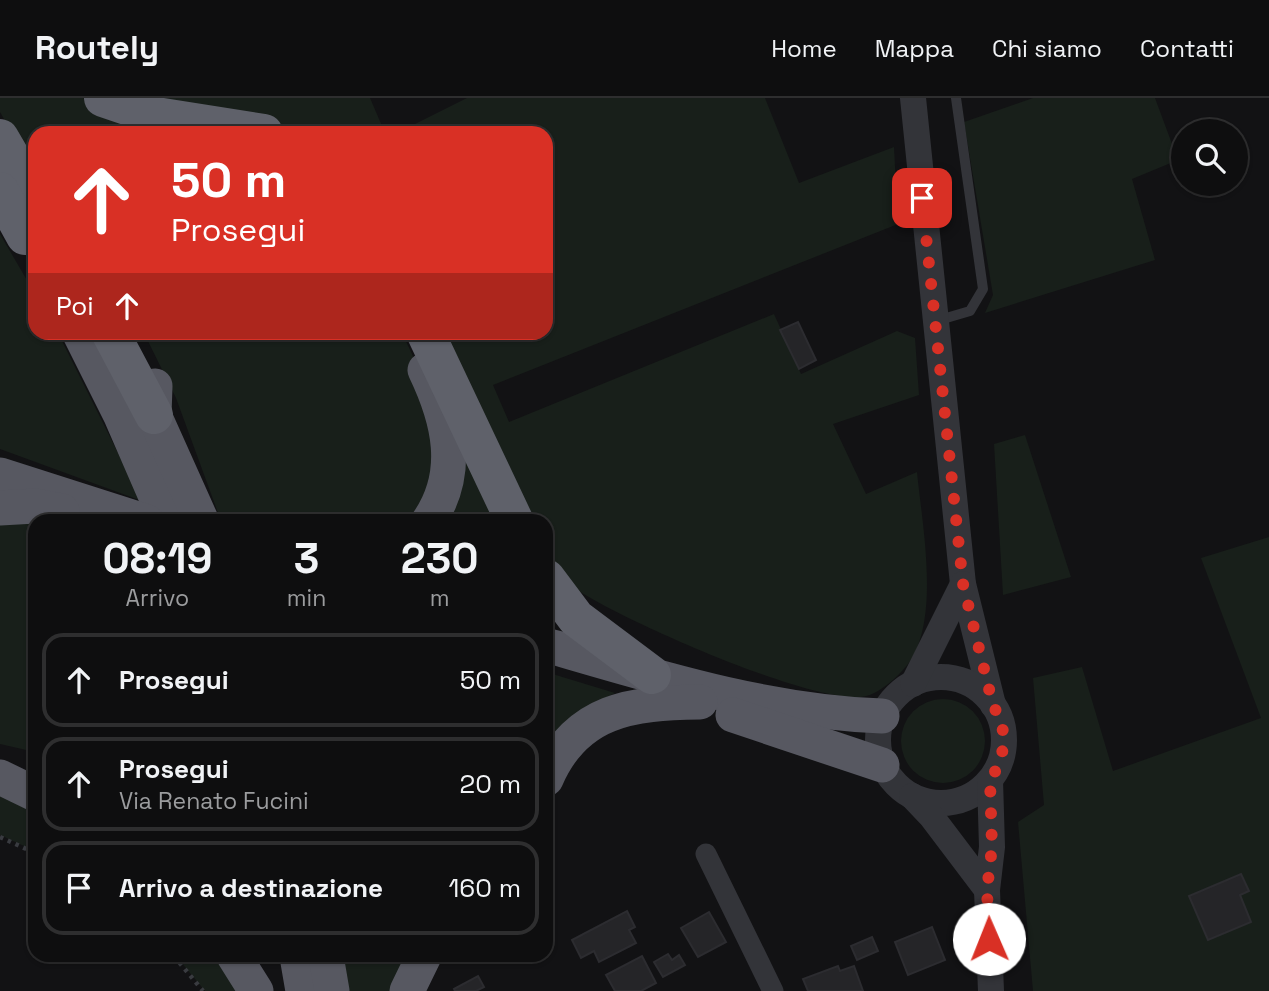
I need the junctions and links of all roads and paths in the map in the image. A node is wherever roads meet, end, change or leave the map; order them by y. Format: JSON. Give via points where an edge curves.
{"nodes":[{"id":1,"x":103,"y":98,"type":"edge"},
{"id":2,"x":913,"y":98,"type":"edge"},
{"id":3,"x":956,"y":98,"type":"edge"},
{"id":4,"x":220,"y":126,"type":"edge"},
{"id":5,"x":0,"y":138,"type":"edge"},
{"id":6,"x":28,"y":186,"type":"edge"},
{"id":7,"x":0,"y":191,"type":"edge"},
{"id":8,"x":20,"y":237,"type":"edge"},
{"id":9,"x":934,"y":322,"type":"junction"},
{"id":10,"x":83,"y":340,"type":"edge"},
{"id":11,"x":114,"y":340,"type":"edge"},
{"id":12,"x":135,"y":340,"type":"edge"},
{"id":13,"x":411,"y":340,"type":"edge"},
{"id":14,"x":429,"y":340,"type":"edge"},
{"id":15,"x":155,"y":415,"type":"junction"},
{"id":16,"x":0,"y":475,"type":"edge"},
{"id":17,"x":81,"y":500,"type":"junction"},
{"id":18,"x":0,"y":508,"type":"edge"},
{"id":19,"x":123,"y":514,"type":"edge"},
{"id":20,"x":164,"y":514,"type":"edge"},
{"id":21,"x":198,"y":514,"type":"edge"},
{"id":22,"x":433,"y":514,"type":"edge"},
{"id":23,"x":511,"y":514,"type":"edge"},
{"id":24,"x":963,"y":584,"type":"junction"},
{"id":25,"x":553,"y":587,"type":"edge"},
{"id":26,"x":553,"y":647,"type":"edge"},
{"id":27,"x":652,"y":675,"type":"junction"},
{"id":28,"x":913,"y":684,"type":"junction"},
{"id":29,"x":700,"y":702,"type":"junction"},
{"id":30,"x":993,"y":705,"type":"junction"},
{"id":31,"x":882,"y":716,"type":"junction"},
{"id":32,"x":0,"y":758,"type":"edge"},
{"id":33,"x":28,"y":764,"type":"edge"},
{"id":34,"x":882,"y":765,"type":"junction"},
{"id":35,"x":553,"y":767,"type":"edge"},
{"id":36,"x":0,"y":777,"type":"edge"},
{"id":37,"x":990,"y":780,"type":"junction"},
{"id":38,"x":28,"y":791,"type":"edge"},
{"id":39,"x":912,"y":796,"type":"junction"},
{"id":40,"x":0,"y":837,"type":"edge"},
{"id":41,"x":28,"y":850,"type":"edge"},
{"id":42,"x":706,"y":854,"type":"dead end"},
{"id":43,"x":987,"y":890,"type":"junction"},
{"id":44,"x":179,"y":962,"type":"edge"},
{"id":45,"x":238,"y":962,"type":"edge"},
{"id":46,"x":298,"y":962,"type":"edge"},
{"id":47,"x":327,"y":962,"type":"edge"},
{"id":48,"x":421,"y":962,"type":"edge"},
{"id":49,"x":203,"y":991,"type":"edge"},
{"id":50,"x":257,"y":991,"type":"edge"},
{"id":51,"x":303,"y":991,"type":"edge"},
{"id":52,"x":332,"y":991,"type":"edge"},
{"id":53,"x":407,"y":991,"type":"edge"},
{"id":54,"x":773,"y":991,"type":"edge"},
{"id":55,"x":991,"y":991,"type":"edge"}],
"edges":[{"from":1,"to":4,"type":"highway","via":[[156,116]]},
{"from":2,"to":9,"type":"street"},
{"from":3,"to":9,"type":"lane","via":[[983,289],[970,311]]},
{"from":5,"to":6,"type":"highway"},
{"from":7,"to":8,"type":"highway"},
{"from":9,"to":24,"type":"street"},
{"from":10,"to":20,"type":"highway"},
{"from":11,"to":15,"type":"highway"},
{"from":12,"to":15,"type":"highway","via":[[155,382]]},
{"from":13,"to":22,"type":"highway","via":[[436,392],[449,442],[447,478]]},
{"from":14,"to":23,"type":"highway"},
{"from":15,"to":21,"type":"highway"},
{"from":16,"to":17,"type":"highway"},
{"from":17,"to":18,"type":"highway","via":[[62,512],[36,506]]},
{"from":17,"to":19,"type":"highway"},
{"from":24,"to":28,"type":"street"},
{"from":24,"to":30,"type":"street"},
{"from":25,"to":27,"type":"highway","via":[[576,618]]},
{"from":26,"to":27,"type":"highway"},
{"from":27,"to":29,"type":"highway"},
{"from":27,"to":31,"type":"highway","via":[[809,712]]},
{"from":28,"to":30,"type":"street","via":[[930,678],[966,682]]},
{"from":28,"to":31,"type":"street","via":[[900,692]]},
{"from":29,"to":34,"type":"highway"},
{"from":29,"to":35,"type":"highway","via":[[646,703],[602,717],[564,747]]},
{"from":30,"to":37,"type":"street","via":[[1002,723],[1004,743]]},
{"from":31,"to":34,"type":"street","via":[[878,732]]},
{"from":32,"to":33,"type":"highway"},
{"from":34,"to":39,"type":"street"},
{"from":36,"to":38,"type":"highway"},
{"from":37,"to":39,"type":"street","via":[[974,794],[954,802],[932,803]]},
{"from":37,"to":43,"type":"street","via":[[992,847]]},
{"from":39,"to":43,"type":"street"},
{"from":40,"to":41,"type":"path"},
{"from":42,"to":54,"type":"street"},
{"from":43,"to":55,"type":"street"},
{"from":44,"to":49,"type":"path"},
{"from":45,"to":50,"type":"highway"},
{"from":46,"to":51,"type":"highway"},
{"from":47,"to":52,"type":"highway"},
{"from":48,"to":53,"type":"highway"}]}
